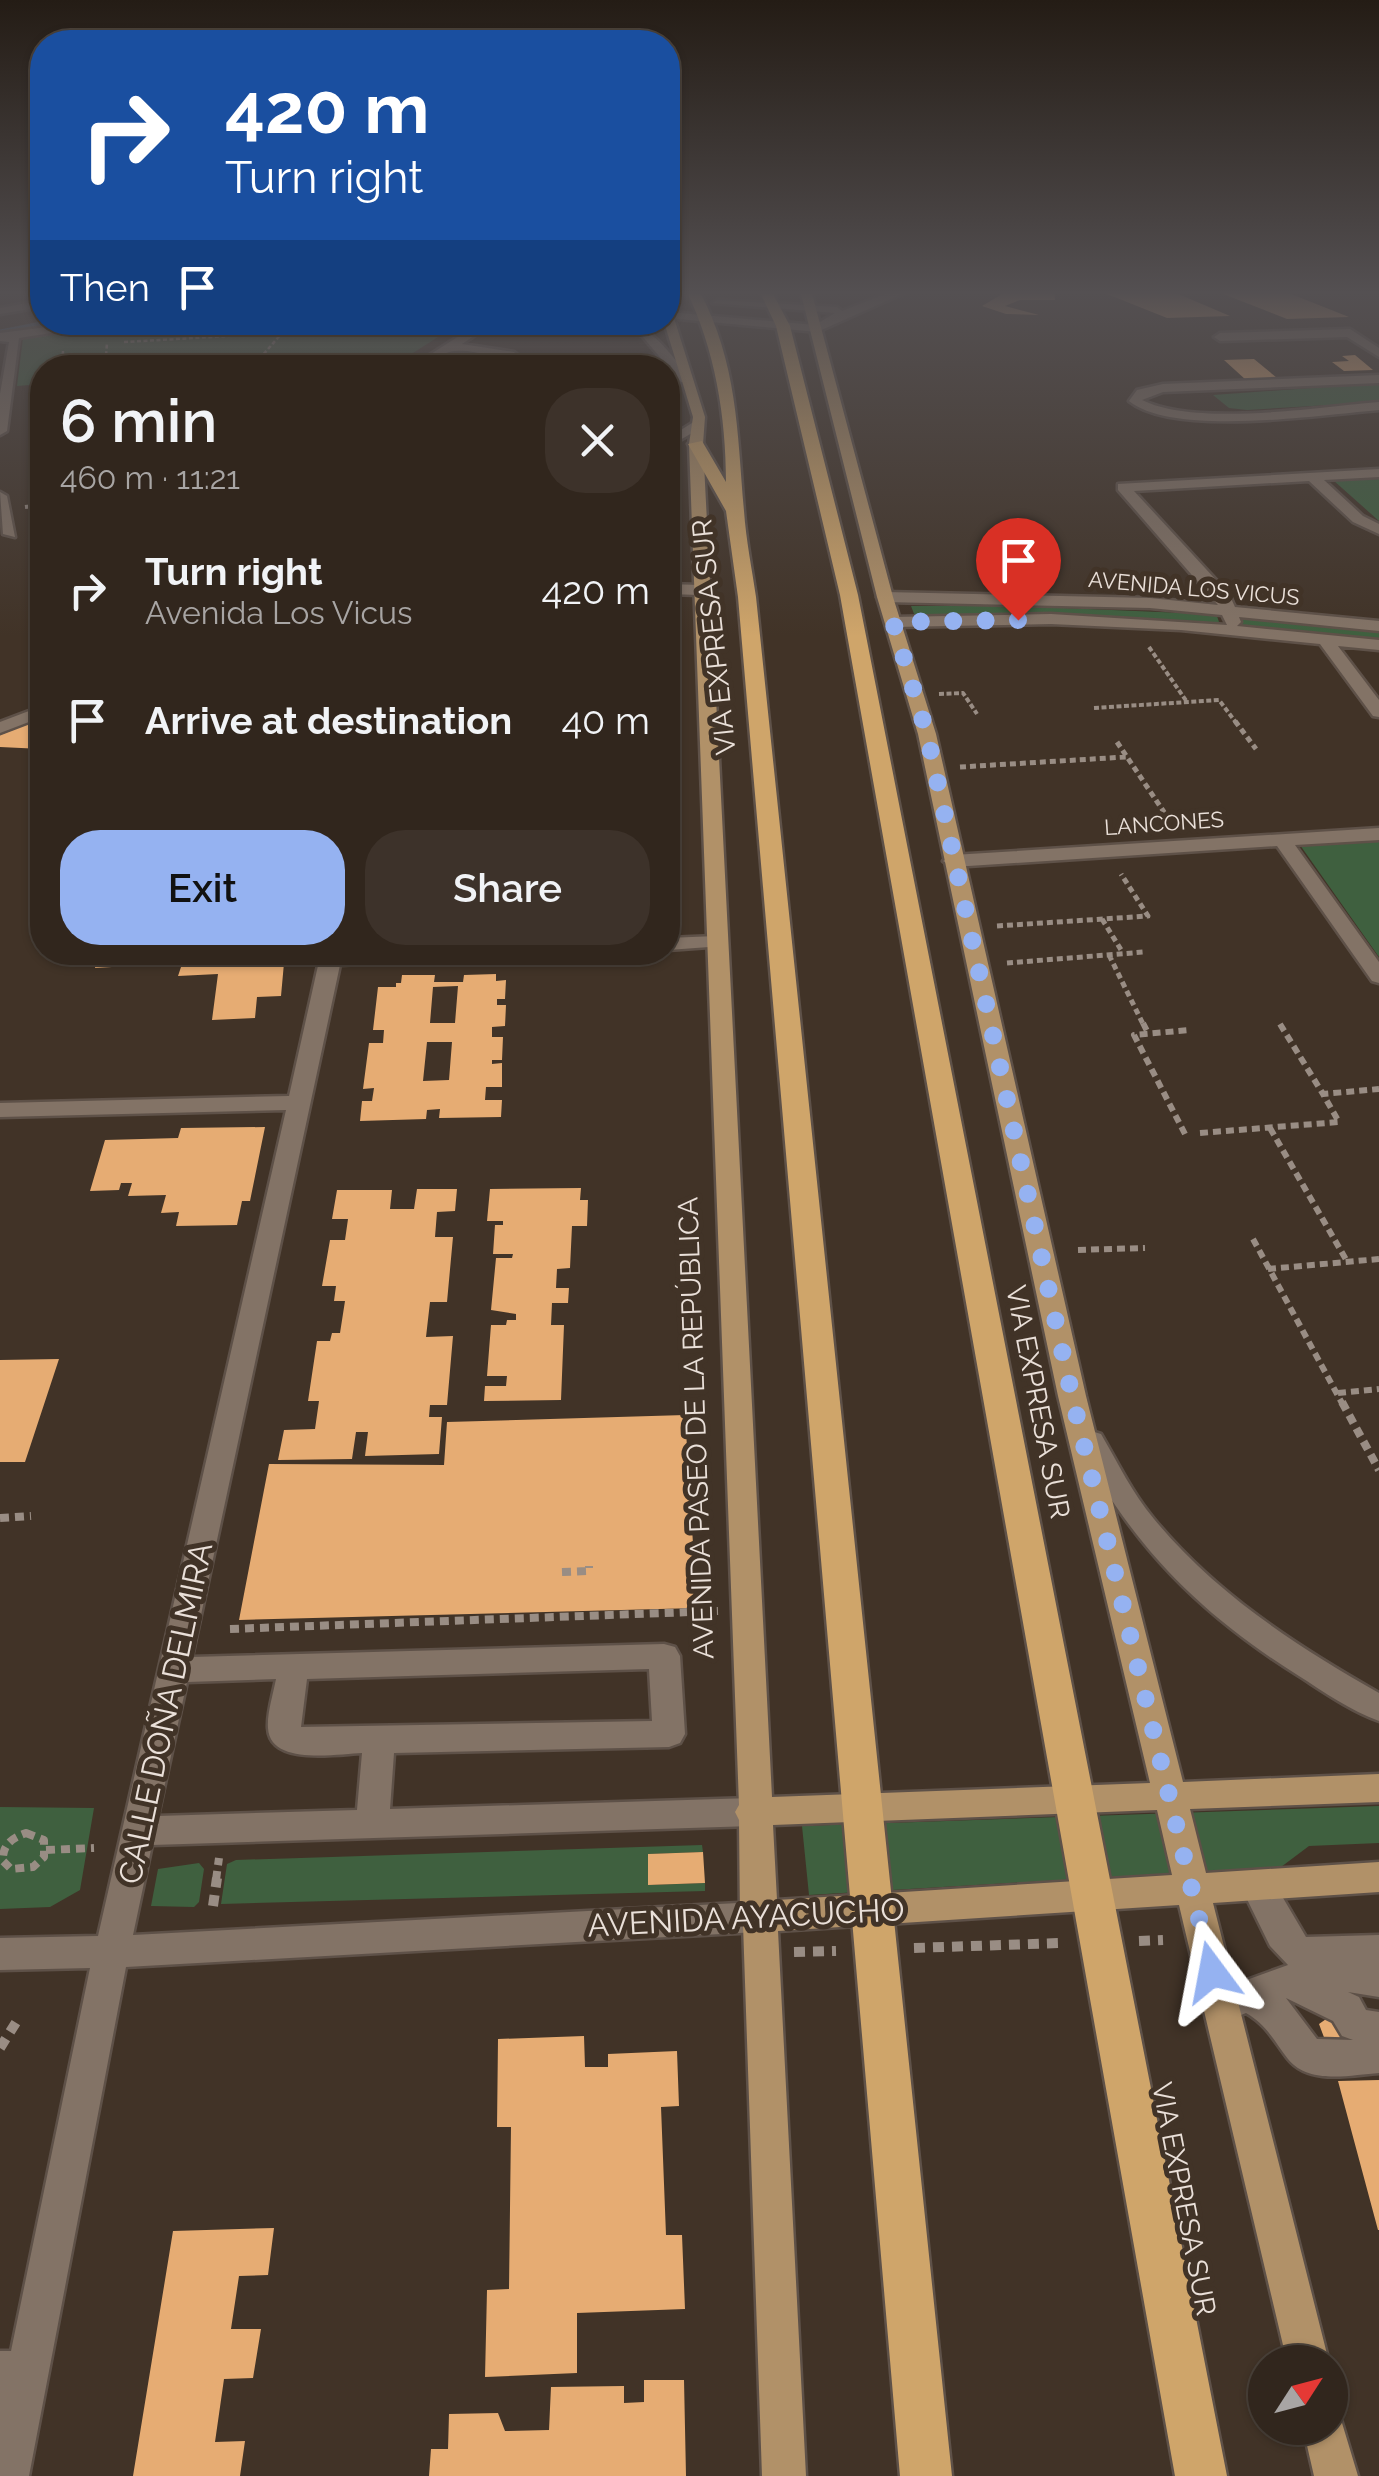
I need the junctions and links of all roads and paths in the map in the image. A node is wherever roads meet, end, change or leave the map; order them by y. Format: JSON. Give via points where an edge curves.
{"nodes":[{"id":1,"x":4,"y":406,"type":"edge"},
{"id":2,"x":695,"y":406,"type":"edge"},
{"id":3,"x":729,"y":406,"type":"edge"},
{"id":4,"x":806,"y":406,"type":"edge"},
{"id":5,"x":836,"y":406,"type":"edge"},
{"id":6,"x":1145,"y":406,"type":"edge"},
{"id":7,"x":1379,"y":406,"type":"edge"},
{"id":8,"x":0,"y":432,"type":"edge"},
{"id":9,"x":697,"y":435,"type":"junction"},
{"id":10,"x":680,"y":440,"type":"edge"},
{"id":11,"x":1379,"y":474,"type":"edge"},
{"id":12,"x":1313,"y":477,"type":"junction"},
{"id":13,"x":0,"y":496,"type":"edge"},
{"id":14,"x":734,"y":512,"type":"junction"},
{"id":15,"x":1379,"y":530,"type":"edge"},
{"id":16,"x":10,"y":534,"type":"dead end"},
{"id":17,"x":680,"y":589,"type":"edge"},
{"id":18,"x":700,"y":590,"type":"junction"},
{"id":19,"x":889,"y":609,"type":"junction"},
{"id":20,"x":1229,"y":612,"type":"junction"},
{"id":21,"x":1379,"y":626,"type":"edge"},
{"id":22,"x":1236,"y":631,"type":"junction"},
{"id":23,"x":1140,"y":633,"type":"dead end"},
{"id":24,"x":1327,"y":642,"type":"junction"},
{"id":25,"x":1379,"y":645,"type":"edge"},
{"id":26,"x":939,"y":694,"type":"dead end"},
{"id":27,"x":1187,"y":702,"type":"junction"},
{"id":28,"x":1094,"y":708,"type":"dead end"},
{"id":29,"x":1379,"y":712,"type":"edge"},
{"id":30,"x":976,"y":714,"type":"dead end"},
{"id":31,"x":30,"y":716,"type":"edge"},
{"id":32,"x":0,"y":728,"type":"edge"},
{"id":33,"x":1117,"y":742,"type":"dead end"},
{"id":34,"x":1256,"y":749,"type":"dead end"},
{"id":35,"x":998,"y":752,"type":"dead end"},
{"id":36,"x":1126,"y":756,"type":"junction"},
{"id":37,"x":1005,"y":764,"type":"junction"},
{"id":38,"x":934,"y":768,"type":"junction"},
{"id":39,"x":1379,"y":834,"type":"edge"},
{"id":40,"x":1282,"y":840,"type":"junction"},
{"id":41,"x":1187,"y":846,"type":"junction"},
{"id":42,"x":1112,"y":861,"type":"dead end"},
{"id":43,"x":952,"y":862,"type":"junction"},
{"id":44,"x":1102,"y":919,"type":"junction"},
{"id":45,"x":997,"y":926,"type":"dead end"},
{"id":46,"x":716,"y":942,"type":"junction"},
{"id":47,"x":680,"y":944,"type":"edge"},
{"id":48,"x":1144,"y":952,"type":"dead end"},
{"id":49,"x":1108,"y":954,"type":"junction"},
{"id":50,"x":1122,"y":954,"type":"junction"},
{"id":51,"x":330,"y":965,"type":"edge"},
{"id":52,"x":976,"y":965,"type":"junction"},
{"id":53,"x":1379,"y":977,"type":"edge"},
{"id":54,"x":1280,"y":1024,"type":"dead end"},
{"id":55,"x":1189,"y":1030,"type":"dead end"},
{"id":56,"x":1148,"y":1033,"type":"junction"},
{"id":57,"x":1379,"y":1089,"type":"edge"},
{"id":58,"x":1323,"y":1094,"type":"junction"},
{"id":59,"x":299,"y":1103,"type":"junction"},
{"id":60,"x":0,"y":1110,"type":"edge"},
{"id":61,"x":1270,"y":1128,"type":"junction"},
{"id":62,"x":1200,"y":1133,"type":"dead end"},
{"id":63,"x":1185,"y":1134,"type":"dead end"},
{"id":64,"x":1253,"y":1239,"type":"dead end"},
{"id":65,"x":1145,"y":1248,"type":"dead end"},
{"id":66,"x":1078,"y":1250,"type":"dead end"},
{"id":67,"x":1379,"y":1259,"type":"edge"},
{"id":68,"x":1348,"y":1262,"type":"junction"},
{"id":69,"x":1268,"y":1269,"type":"junction"},
{"id":70,"x":1379,"y":1389,"type":"edge"},
{"id":71,"x":1338,"y":1393,"type":"junction"},
{"id":72,"x":1072,"y":1396,"type":"junction"},
{"id":73,"x":1379,"y":1470,"type":"edge"},
{"id":74,"x":31,"y":1516,"type":"dead end"},
{"id":75,"x":0,"y":1518,"type":"edge"},
{"id":76,"x":589,"y":1566,"type":"dead end"},
{"id":77,"x":562,"y":1572,"type":"dead end"},
{"id":78,"x":744,"y":1610,"type":"junction"},
{"id":79,"x":342,"y":1622,"type":"junction"},
{"id":80,"x":230,"y":1629,"type":"dead end"},
{"id":81,"x":336,"y":1666,"type":"junction"},
{"id":82,"x":292,"y":1667,"type":"junction"},
{"id":83,"x":173,"y":1670,"type":"junction"},
{"id":84,"x":1379,"y":1708,"type":"edge"},
{"id":85,"x":379,"y":1740,"type":"junction"},
{"id":86,"x":1379,"y":1788,"type":"edge"},
{"id":87,"x":1169,"y":1796,"type":"junction"},
{"id":88,"x":1077,"y":1799,"type":"junction"},
{"id":89,"x":862,"y":1807,"type":"junction"},
{"id":90,"x":752,"y":1812,"type":"junction"},
{"id":91,"x":372,"y":1825,"type":"junction"},
{"id":92,"x":140,"y":1831,"type":"junction"},
{"id":93,"x":94,"y":1848,"type":"dead end"},
{"id":94,"x":46,"y":1850,"type":"junction"},
{"id":95,"x":219,"y":1858,"type":"dead end"},
{"id":96,"x":1379,"y":1860,"type":"edge"},
{"id":97,"x":1379,"y":1877,"type":"edge"},
{"id":98,"x":1294,"y":1883,"type":"junction"},
{"id":99,"x":1258,"y":1885,"type":"junction"},
{"id":100,"x":1192,"y":1890,"type":"junction"},
{"id":101,"x":1092,"y":1896,"type":"junction"},
{"id":102,"x":213,"y":1906,"type":"dead end"},
{"id":103,"x":872,"y":1911,"type":"junction"},
{"id":104,"x":757,"y":1917,"type":"junction"},
{"id":105,"x":1164,"y":1940,"type":"dead end"},
{"id":106,"x":1100,"y":1942,"type":"junction"},
{"id":107,"x":876,"y":1950,"type":"junction"},
{"id":108,"x":1379,"y":1950,"type":"edge"},
{"id":109,"x":114,"y":1952,"type":"junction"},
{"id":110,"x":792,"y":1952,"type":"dead end"},
{"id":111,"x":0,"y":1954,"type":"edge"},
{"id":112,"x":1294,"y":1967,"type":"junction"},
{"id":113,"x":1379,"y":1981,"type":"edge"},
{"id":114,"x":1235,"y":2001,"type":"junction"},
{"id":115,"x":20,"y":2016,"type":"dead end"},
{"id":116,"x":1379,"y":2029,"type":"edge"},
{"id":117,"x":0,"y":2048,"type":"edge"},
{"id":118,"x":1379,"y":2056,"type":"edge"},
{"id":119,"x":1305,"y":2345,"type":"edge"},
{"id":120,"x":14,"y":2371,"type":"edge"},
{"id":121,"x":1328,"y":2445,"type":"edge"},
{"id":122,"x":7,"y":2476,"type":"edge"},
{"id":123,"x":784,"y":2476,"type":"edge"},
{"id":124,"x":926,"y":2476,"type":"edge"},
{"id":125,"x":1201,"y":2476,"type":"edge"},
{"id":126,"x":1336,"y":2476,"type":"edge"}],
"edges":[{"from":1,"to":8,"type":"street"},
{"from":2,"to":9,"type":"main road","name":"AVENIDA PASEO DE LA REPÚBLICA"},
{"from":3,"to":14,"type":"highway","name":"VIA EXPRESA SUR"},
{"from":4,"to":88,"type":"highway","name":"VIA EXPRESA SUR","via":[[850,595]]},
{"from":5,"to":19,"type":"main road"},
{"from":6,"to":7,"type":"street","via":[[1200,416]]},
{"from":9,"to":10,"type":"street"},
{"from":9,"to":14,"type":"highway"},
{"from":9,"to":18,"type":"main road","name":"AVENIDA PASEO DE LA REPÚBLICA"},
{"from":11,"to":12,"type":"street"},
{"from":12,"to":15,"type":"street","via":[[1346,510]]},
{"from":12,"to":20,"type":"street","via":[[1123,488],[1223,596]]},
{"from":13,"to":16,"type":"street"},
{"from":14,"to":89,"type":"highway","name":"VIA EXPRESA SUR"},
{"from":17,"to":18,"type":"street"},
{"from":18,"to":46,"type":"main road","name":"AVENIDA PASEO DE LA REPÚBLICA"},
{"from":19,"to":20,"type":"street","name":"AVENIDA LOS VICUS","via":[[1150,603]]},
{"from":19,"to":22,"type":"street","name":"AVENIDA LOS VICUS"},
{"from":19,"to":38,"type":"main road"},
{"from":20,"to":21,"type":"street","name":"AVENIDA LOS VICUS"},
{"from":20,"to":22,"type":"street"},
{"from":22,"to":24,"type":"street","name":"AVENIDA LOS VICUS"},
{"from":23,"to":27,"type":"path"},
{"from":24,"to":25,"type":"street","name":"AVENIDA LOS VICUS"},
{"from":24,"to":29,"type":"street"},
{"from":26,"to":30,"type":"path","via":[[963,693]]},
{"from":27,"to":28,"type":"path"},
{"from":27,"to":34,"type":"path","via":[[1220,700]]},
{"from":31,"to":32,"type":"street"},
{"from":33,"to":36,"type":"path"},
{"from":35,"to":37,"type":"path"},
{"from":36,"to":37,"type":"path"},
{"from":36,"to":41,"type":"path"},
{"from":37,"to":38,"type":"path"},
{"from":38,"to":43,"type":"main road"},
{"from":39,"to":40,"type":"street","name":"LANCONES"},
{"from":40,"to":41,"type":"street","name":"LANCONES"},
{"from":40,"to":53,"type":"street"},
{"from":41,"to":43,"type":"street","name":"LANCONES"},
{"from":42,"to":44,"type":"path","via":[[1148,916]]},
{"from":43,"to":52,"type":"main road"},
{"from":44,"to":45,"type":"path"},
{"from":44,"to":50,"type":"path"},
{"from":46,"to":47,"type":"street"},
{"from":46,"to":78,"type":"main road","name":"AVENIDA PASEO DE LA REPÚBLICA"},
{"from":48,"to":50,"type":"path"},
{"from":49,"to":50,"type":"path"},
{"from":49,"to":52,"type":"path"},
{"from":49,"to":56,"type":"path"},
{"from":51,"to":59,"type":"street","name":"CALLE DOÑA DELMIRA"},
{"from":52,"to":72,"type":"main road"},
{"from":54,"to":58,"type":"path"},
{"from":55,"to":56,"type":"path"},
{"from":56,"to":63,"type":"path","via":[[1134,1035]]},
{"from":57,"to":58,"type":"path"},
{"from":58,"to":61,"type":"path","via":[[1339,1122]]},
{"from":59,"to":60,"type":"street"},
{"from":59,"to":83,"type":"street","name":"CALLE DOÑA DELMIRA"},
{"from":61,"to":62,"type":"path"},
{"from":61,"to":68,"type":"path"},
{"from":64,"to":69,"type":"path"},
{"from":65,"to":66,"type":"path"},
{"from":67,"to":68,"type":"path"},
{"from":68,"to":69,"type":"path"},
{"from":69,"to":71,"type":"path"},
{"from":70,"to":71,"type":"path"},
{"from":71,"to":73,"type":"path"},
{"from":72,"to":84,"type":"street","via":[[1113,1489],[1193,1580],[1294,1657]]},
{"from":72,"to":87,"type":"main road"},
{"from":74,"to":75,"type":"path"},
{"from":76,"to":77,"type":"path"},
{"from":78,"to":79,"type":"path"},
{"from":78,"to":90,"type":"main road","name":"AVENIDA PASEO DE LA REPÚBLICA"},
{"from":79,"to":80,"type":"path"},
{"from":79,"to":81,"type":"path"},
{"from":81,"to":82,"type":"street"},
{"from":81,"to":85,"type":"street","via":[[664,1656],[668,1734]]},
{"from":82,"to":83,"type":"street"},
{"from":82,"to":85,"type":"street","via":[[287,1737]]},
{"from":83,"to":92,"type":"street","name":"CALLE DOÑA DELMIRA"},
{"from":85,"to":91,"type":"street"},
{"from":86,"to":87,"type":"main road"},
{"from":87,"to":88,"type":"main road"},
{"from":87,"to":100,"type":"main road"},
{"from":88,"to":89,"type":"main road"},
{"from":88,"to":101,"type":"highway","name":"VIA EXPRESA SUR"},
{"from":89,"to":90,"type":"main road"},
{"from":89,"to":103,"type":"highway","name":"VIA EXPRESA SUR"},
{"from":90,"to":91,"type":"street"},
{"from":90,"to":104,"type":"main road","name":"AVENIDA PASEO DE LA REPÚBLICA"},
{"from":91,"to":92,"type":"street"},
{"from":92,"to":109,"type":"street","name":"CALLE DOÑA DELMIRA"},
{"from":93,"to":94,"type":"path"},
{"from":94,"to":94,"type":"path","via":[[44,1840],[26,1834],[6,1844],[3,1861],[11,1870],[25,1870]]},
{"from":95,"to":102,"type":"path"},
{"from":96,"to":98,"type":"main road","via":[[1340,1862]]},
{"from":97,"to":98,"type":"main road","name":"AVENIDA AYACUCHO"},
{"from":98,"to":99,"type":"main road","name":"AVENIDA AYACUCHO"},
{"from":99,"to":100,"type":"main road","name":"AVENIDA AYACUCHO"},
{"from":99,"to":112,"type":"street"},
{"from":100,"to":101,"type":"main road","name":"AVENIDA AYACUCHO"},
{"from":100,"to":114,"type":"main road"},
{"from":101,"to":103,"type":"main road","name":"AVENIDA AYACUCHO"},
{"from":101,"to":106,"type":"highway","name":"VIA EXPRESA SUR"},
{"from":103,"to":104,"type":"main road","name":"AVENIDA AYACUCHO"},
{"from":103,"to":107,"type":"highway","name":"VIA EXPRESA SUR"},
{"from":104,"to":109,"type":"street","name":"AVENIDA AYACUCHO"},
{"from":104,"to":123,"type":"main road","name":"AVENIDA PASEO DE LA REPÚBLICA"},
{"from":105,"to":106,"type":"path"},
{"from":106,"to":107,"type":"path"},
{"from":106,"to":125,"type":"highway","name":"VIA EXPRESA SUR"},
{"from":107,"to":110,"type":"path"},
{"from":107,"to":124,"type":"highway","name":"VIA EXPRESA SUR"},
{"from":108,"to":112,"type":"street"},
{"from":109,"to":111,"type":"street","name":"AVENIDA AYACUCHO"},
{"from":109,"to":120,"type":"street","name":"CALLE DOÑA DELMIRA"},
{"from":112,"to":113,"type":"street"},
{"from":112,"to":114,"type":"street"},
{"from":112,"to":116,"type":"street","via":[[1355,2024]]},
{"from":114,"to":118,"type":"street","via":[[1277,2012],[1317,2059]]},
{"from":114,"to":119,"type":"main road"},
{"from":115,"to":117,"type":"path"},
{"from":120,"to":122,"type":"street","name":"CALLE DOÑA DELMIRA"},
{"from":121,"to":126,"type":"main road"}]}
